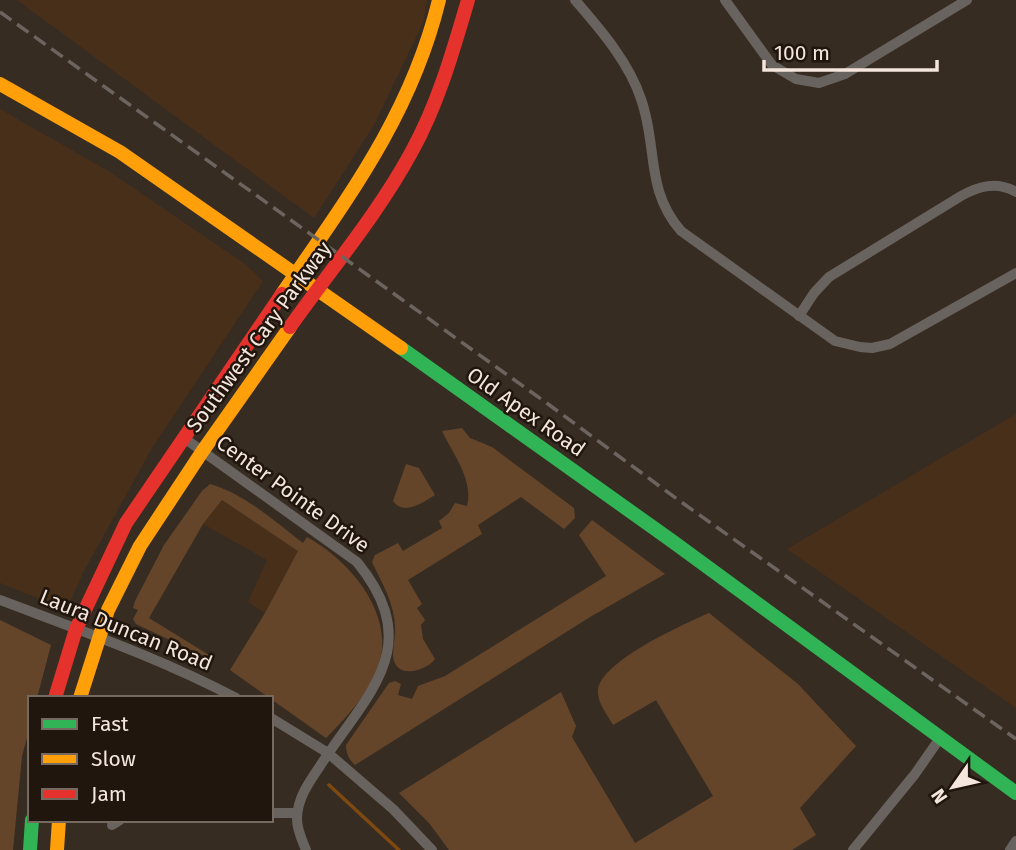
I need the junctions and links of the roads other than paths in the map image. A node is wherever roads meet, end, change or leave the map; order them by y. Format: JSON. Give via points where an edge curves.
{"nodes":[{"id":1,"x":439,"y":0,"type":"edge"},
{"id":2,"x":468,"y":0,"type":"edge"},
{"id":3,"x":575,"y":0,"type":"edge"},
{"id":4,"x":725,"y":0,"type":"edge"},
{"id":5,"x":967,"y":0,"type":"edge"},
{"id":6,"x":0,"y":83,"type":"edge"},
{"id":7,"x":1016,"y":192,"type":"edge"},
{"id":8,"x":1016,"y":273,"type":"edge"},
{"id":9,"x":296,"y":274,"type":"junction"},
{"id":10,"x":317,"y":289,"type":"junction"},
{"id":11,"x":799,"y":316,"type":"junction"},
{"id":12,"x":184,"y":438,"type":"junction"},
{"id":13,"x":202,"y":452,"type":"junction"},
{"id":14,"x":0,"y":600,"type":"edge"},
{"id":15,"x":76,"y":629,"type":"junction"},
{"id":16,"x":98,"y":637,"type":"junction"},
{"id":17,"x":56,"y":696,"type":"edge"},
{"id":18,"x":81,"y":696,"type":"edge"},
{"id":19,"x":232,"y":696,"type":"edge"},
{"id":20,"x":273,"y":719,"type":"edge"},
{"id":21,"x":940,"y":738,"type":"junction"},
{"id":22,"x":328,"y":752,"type":"junction"},
{"id":23,"x":1016,"y":793,"type":"edge"},
{"id":24,"x":273,"y":813,"type":"edge"},
{"id":25,"x":297,"y":813,"type":"junction"},
{"id":26,"x":32,"y":822,"type":"edge"},
{"id":27,"x":59,"y":822,"type":"edge"},
{"id":28,"x":1016,"y":841,"type":"edge"},
{"id":29,"x":30,"y":850,"type":"edge"},
{"id":30,"x":58,"y":850,"type":"edge"},
{"id":31,"x":306,"y":850,"type":"edge"},
{"id":32,"x":432,"y":850,"type":"edge"},
{"id":33,"x":853,"y":850,"type":"edge"},
{"id":34,"x":1010,"y":850,"type":"edge"}],
"edges":[{"from":1,"to":9,"type":"main road","name":"Southwest Cary Parkway","via":[[413,81],[388,135]]},
{"from":2,"to":10,"type":"main road","name":"Southwest Cary Parkway","via":[[447,72],[413,150],[380,204]]},
{"from":3,"to":11,"type":"street","via":[[636,85],[647,118],[659,197],[672,221]]},
{"from":4,"to":5,"type":"street","via":[[772,65],[796,79],[819,83],[845,74]]},
{"from":6,"to":9,"type":"main road","name":"Old Apex Road","via":[[120,152]]},
{"from":7,"to":11,"type":"street","via":[[992,185],[961,196],[829,277]]},
{"from":8,"to":11,"type":"street","via":[[881,347],[835,341]]},
{"from":9,"to":10,"type":"main road","name":"Old Apex Road"},
{"from":9,"to":12,"type":"main road","name":"Southwest Cary Parkway"},
{"from":10,"to":13,"type":"main road","name":"Southwest Cary Parkway"},
{"from":10,"to":21,"type":"main road","name":"Old Apex Road"},
{"from":12,"to":13,"type":"street","name":"Center Pointe Drive"},
{"from":12,"to":15,"type":"main road","name":"Southwest Cary Parkway","via":[[126,523]]},
{"from":13,"to":16,"type":"main road","name":"Southwest Cary Parkway","via":[[140,546]]},
{"from":13,"to":22,"type":"street","name":"Center Pointe Drive","via":[[357,562],[383,605],[388,649],[383,671]]},
{"from":14,"to":15,"type":"street","name":"Laura Duncan Road"},
{"from":15,"to":16,"type":"street","name":"Laura Duncan Road"},
{"from":15,"to":17,"type":"main road","name":"Southwest Cary Parkway"},
{"from":16,"to":18,"type":"main road","name":"Southwest Cary Parkway"},
{"from":16,"to":19,"type":"street","name":"Laura Duncan Road"},
{"from":20,"to":22,"type":"street"},
{"from":21,"to":23,"type":"main road","name":"Old Apex Road"},
{"from":21,"to":33,"type":"street"},
{"from":22,"to":25,"type":"street","name":"Center Pointe Drive"},
{"from":22,"to":32,"type":"street"},
{"from":24,"to":25,"type":"street"},
{"from":25,"to":31,"type":"street"},
{"from":26,"to":29,"type":"main road"},
{"from":27,"to":30,"type":"main road"},
{"from":28,"to":34,"type":"street"}]}
